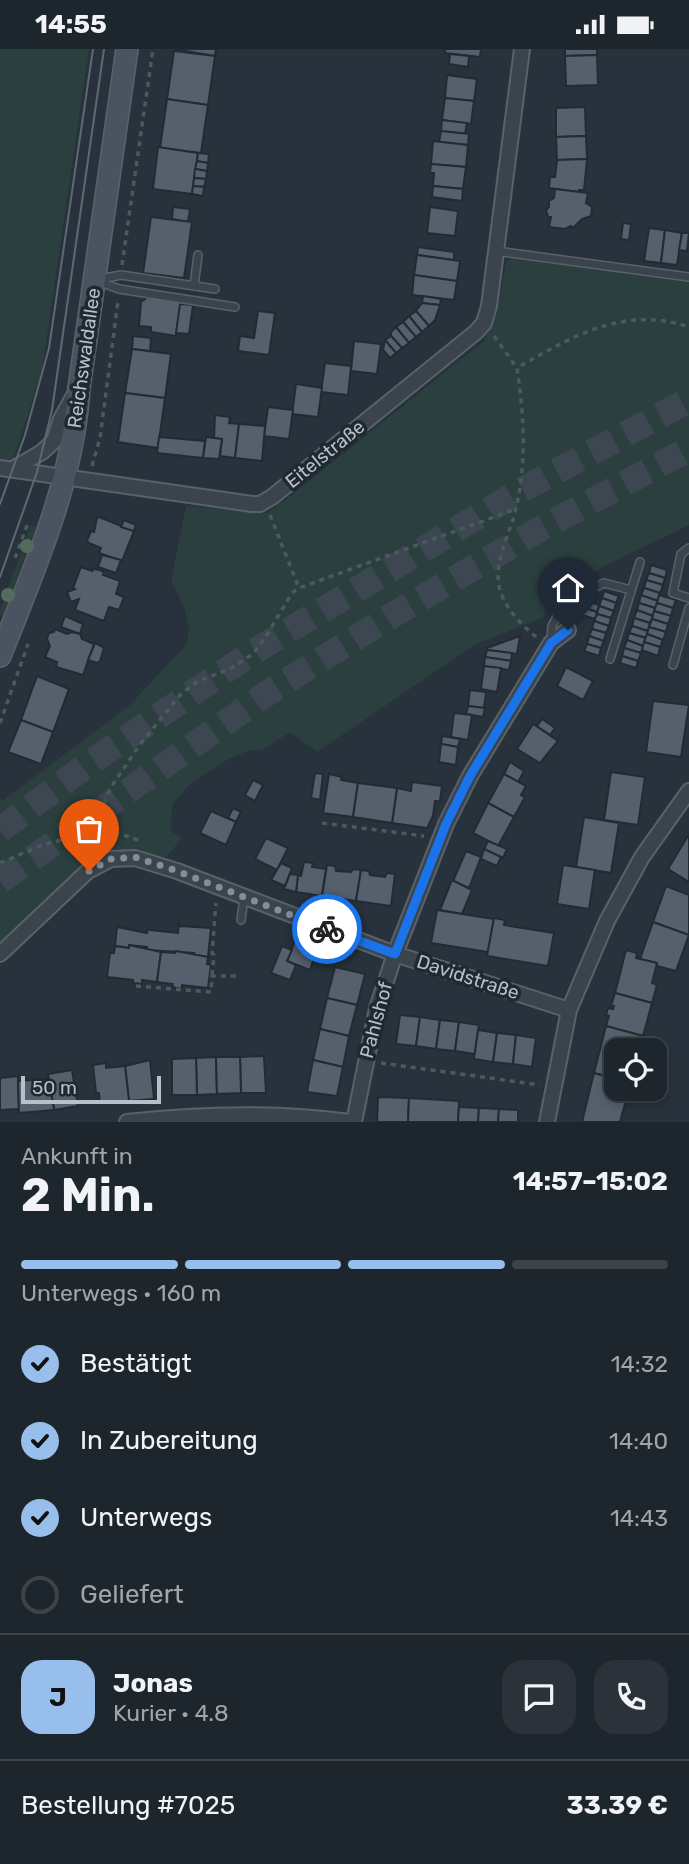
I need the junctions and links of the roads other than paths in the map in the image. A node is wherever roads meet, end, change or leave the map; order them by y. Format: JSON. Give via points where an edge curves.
{"nodes":[{"id":1,"x":127,"y":49,"type":"edge"},
{"id":2,"x":522,"y":49,"type":"edge"},
{"id":3,"x":496,"y":251,"type":"junction"},
{"id":4,"x":198,"y":255,"type":"dead end"},
{"id":5,"x":689,"y":277,"type":"edge"},
{"id":6,"x":95,"y":280,"type":"junction"},
{"id":7,"x":194,"y":286,"type":"junction"},
{"id":8,"x":215,"y":289,"type":"dead end"},
{"id":9,"x":235,"y":307,"type":"dead end"},
{"id":10,"x":79,"y":388,"type":"junction"},
{"id":11,"x":6,"y":468,"type":"edge"},
{"id":12,"x":65,"y":477,"type":"junction"},
{"id":13,"x":689,"y":548,"type":"edge"},
{"id":14,"x":640,"y":562,"type":"dead end"},
{"id":15,"x":631,"y":590,"type":"junction"},
{"id":16,"x":689,"y":598,"type":"edge"},
{"id":17,"x":689,"y":608,"type":"edge"},
{"id":18,"x":568,"y":630,"type":"dead end"},
{"id":19,"x":551,"y":643,"type":"junction"},
{"id":20,"x":0,"y":656,"type":"edge"},
{"id":21,"x":610,"y":659,"type":"dead end"},
{"id":22,"x":673,"y":665,"type":"dead end"},
{"id":23,"x":689,"y":791,"type":"edge"},
{"id":24,"x":244,"y":898,"type":"junction"},
{"id":25,"x":241,"y":919,"type":"dead end"},
{"id":26,"x":0,"y":954,"type":"edge"},
{"id":27,"x":395,"y":954,"type":"junction"},
{"id":28,"x":569,"y":1010,"type":"junction"},
{"id":29,"x":217,"y":1119,"type":"edge"},
{"id":30,"x":127,"y":1122,"type":"edge"},
{"id":31,"x":352,"y":1122,"type":"edge"},
{"id":32,"x":547,"y":1122,"type":"edge"}],
"edges":[{"from":1,"to":6,"type":"main road","name":"Reichswaldallee"},
{"from":2,"to":3,"type":"street"},
{"from":3,"to":5,"type":"lane"},
{"from":3,"to":12,"type":"street","name":"Eitelstraße","via":[[484,323],[265,501],[252,504]]},
{"from":4,"to":7,"type":"lane"},
{"from":6,"to":7,"type":"lane","via":[[121,275]]},
{"from":6,"to":9,"type":"lane","via":[[119,289]]},
{"from":6,"to":10,"type":"main road","name":"Reichswaldallee"},
{"from":7,"to":8,"type":"lane"},
{"from":10,"to":11,"type":"street","via":[[65,409],[54,441],[42,453]]},
{"from":10,"to":12,"type":"main road","name":"Reichswaldallee"},
{"from":11,"to":12,"type":"street","name":"Eitelstraße"},
{"from":12,"to":20,"type":"main road","name":"Reichswaldallee","via":[[52,524]]},
{"from":13,"to":16,"type":"lane","via":[[681,554],[673,593]]},
{"from":14,"to":15,"type":"lane"},
{"from":15,"to":19,"type":"lane","via":[[604,583],[564,603],[552,626]]},
{"from":15,"to":21,"type":"lane"},
{"from":17,"to":22,"type":"lane"},
{"from":18,"to":19,"type":"street","name":"Pahlshof"},
{"from":19,"to":27,"type":"street","name":"Pahlshof","via":[[470,776],[440,838]]},
{"from":23,"to":28,"type":"street","via":[[642,857],[607,921]]},
{"from":24,"to":25,"type":"lane"},
{"from":24,"to":26,"type":"street","name":"Davidstraße","via":[[135,857],[111,859],[78,879]]},
{"from":24,"to":27,"type":"street","name":"Davidstraße"},
{"from":27,"to":28,"type":"street","name":"Davidstraße"},
{"from":27,"to":31,"type":"street","name":"Pahlshof","via":[[377,1008]]},
{"from":28,"to":32,"type":"street"},
{"from":29,"to":30,"type":"street","via":[[169,1117]]},
{"from":29,"to":31,"type":"street","via":[[257,1116]]}]}
